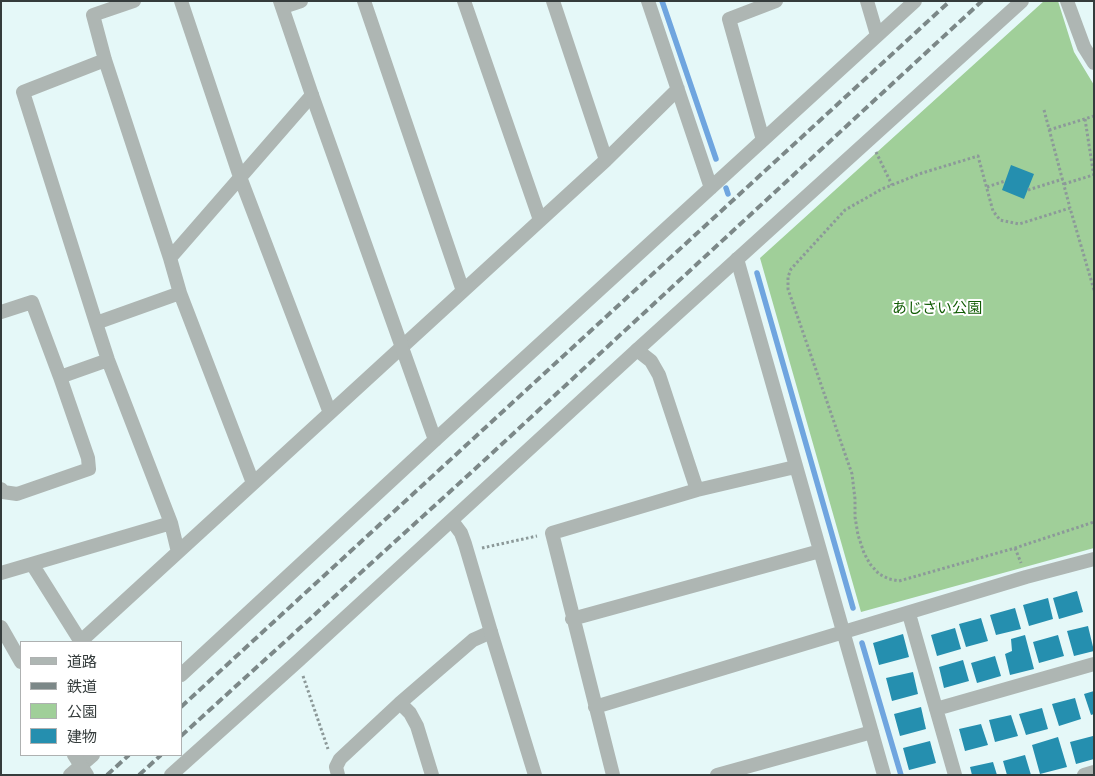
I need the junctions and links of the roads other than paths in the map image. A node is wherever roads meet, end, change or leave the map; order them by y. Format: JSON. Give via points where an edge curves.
{"nodes":[{"id":1,"x":134,"y":1,"type":"edge"},
{"id":2,"x":181,"y":1,"type":"edge"},
{"id":3,"x":300,"y":1,"type":"edge"},
{"id":4,"x":364,"y":1,"type":"edge"},
{"id":5,"x":464,"y":1,"type":"edge"},
{"id":6,"x":554,"y":1,"type":"edge"},
{"id":7,"x":648,"y":1,"type":"edge"},
{"id":8,"x":776,"y":1,"type":"edge"},
{"id":9,"x":867,"y":1,"type":"edge"},
{"id":10,"x":915,"y":1,"type":"edge"},
{"id":11,"x":1022,"y":1,"type":"edge"},
{"id":12,"x":1067,"y":1,"type":"edge"},
{"id":13,"x":282,"y":4,"type":"edge"},
{"id":14,"x":877,"y":36,"type":"junction"},
{"id":15,"x":105,"y":60,"type":"junction"},
{"id":16,"x":1094,"y":63,"type":"edge"},
{"id":17,"x":678,"y":90,"type":"junction"},
{"id":18,"x":312,"y":95,"type":"junction"},
{"id":19,"x":763,"y":140,"type":"junction"},
{"id":20,"x":606,"y":160,"type":"junction"},
{"id":21,"x":240,"y":177,"type":"junction"},
{"id":22,"x":711,"y":188,"type":"junction"},
{"id":23,"x":540,"y":220,"type":"junction"},
{"id":24,"x":170,"y":258,"type":"junction"},
{"id":25,"x":736,"y":259,"type":"junction"},
{"id":26,"x":463,"y":291,"type":"junction"},
{"id":27,"x":180,"y":293,"type":"junction"},
{"id":28,"x":1,"y":312,"type":"edge"},
{"id":29,"x":96,"y":323,"type":"junction"},
{"id":30,"x":402,"y":346,"type":"junction"},
{"id":31,"x":637,"y":350,"type":"junction"},
{"id":32,"x":108,"y":360,"type":"junction"},
{"id":33,"x":60,"y":377,"type":"junction"},
{"id":34,"x":330,"y":413,"type":"junction"},
{"id":35,"x":436,"y":440,"type":"junction"},
{"id":36,"x":796,"y":467,"type":"junction"},
{"id":37,"x":253,"y":483,"type":"junction"},
{"id":38,"x":1,"y":489,"type":"edge"},
{"id":39,"x":698,"y":490,"type":"junction"},
{"id":40,"x":452,"y":521,"type":"junction"},
{"id":41,"x":171,"y":523,"type":"junction"},
{"id":42,"x":178,"y":552,"type":"junction"},
{"id":43,"x":820,"y":552,"type":"junction"},
{"id":44,"x":1094,"y":559,"type":"edge"},
{"id":45,"x":32,"y":564,"type":"junction"},
{"id":46,"x":1,"y":573,"type":"edge"},
{"id":47,"x":909,"y":614,"type":"junction"},
{"id":48,"x":572,"y":618,"type":"junction"},
{"id":49,"x":1,"y":627,"type":"edge"},
{"id":50,"x":491,"y":632,"type":"junction"},
{"id":51,"x":844,"y":633,"type":"junction"},
{"id":52,"x":80,"y":641,"type":"edge"},
{"id":53,"x":82,"y":641,"type":"edge"},
{"id":54,"x":20,"y":660,"type":"edge"},
{"id":55,"x":1094,"y":664,"type":"edge"},
{"id":56,"x":182,"y":674,"type":"edge"},
{"id":57,"x":400,"y":703,"type":"junction"},
{"id":58,"x":595,"y":707,"type":"junction"},
{"id":59,"x":936,"y":708,"type":"junction"},
{"id":60,"x":872,"y":732,"type":"junction"},
{"id":61,"x":92,"y":756,"type":"edge"},
{"id":62,"x":78,"y":767,"type":"edge"},
{"id":63,"x":337,"y":771,"type":"edge"},
{"id":64,"x":1094,"y":772,"type":"edge"},
{"id":65,"x":171,"y":775,"type":"edge"},
{"id":66,"x":432,"y":775,"type":"edge"},
{"id":67,"x":536,"y":775,"type":"edge"},
{"id":68,"x":612,"y":775,"type":"edge"},
{"id":69,"x":717,"y":775,"type":"edge"},
{"id":70,"x":884,"y":775,"type":"edge"},
{"id":71,"x":955,"y":775,"type":"edge"},
{"id":72,"x":1084,"y":775,"type":"edge"}],
"edges":[{"from":1,"to":15,"type":"street","via":[[93,15]]},
{"from":2,"to":21,"type":"street"},
{"from":3,"to":13,"type":"street"},
{"from":4,"to":26,"type":"street"},
{"from":5,"to":23,"type":"street"},
{"from":6,"to":20,"type":"street"},
{"from":7,"to":17,"type":"street"},
{"from":8,"to":19,"type":"street","via":[[729,19]]},
{"from":9,"to":14,"type":"street"},
{"from":10,"to":14,"type":"street"},
{"from":11,"to":25,"type":"street"},
{"from":12,"to":16,"type":"street","via":[[1084,47]]},
{"from":13,"to":18,"type":"street"},
{"from":14,"to":19,"type":"street"},
{"from":15,"to":24,"type":"street"},
{"from":15,"to":29,"type":"street","via":[[23,92]]},
{"from":17,"to":20,"type":"street"},
{"from":17,"to":22,"type":"street"},
{"from":18,"to":21,"type":"street"},
{"from":18,"to":30,"type":"street"},
{"from":19,"to":22,"type":"street"},
{"from":20,"to":23,"type":"street"},
{"from":21,"to":24,"type":"street"},
{"from":21,"to":34,"type":"street"},
{"from":22,"to":35,"type":"street"},
{"from":23,"to":26,"type":"street"},
{"from":24,"to":27,"type":"street"},
{"from":25,"to":31,"type":"street"},
{"from":25,"to":36,"type":"street"},
{"from":26,"to":30,"type":"street"},
{"from":27,"to":29,"type":"street"},
{"from":27,"to":37,"type":"street"},
{"from":28,"to":33,"type":"street","via":[[32,302]]},
{"from":29,"to":32,"type":"street"},
{"from":30,"to":34,"type":"street"},
{"from":30,"to":35,"type":"street"},
{"from":31,"to":39,"type":"street","via":[[651,361],[659,375]]},
{"from":31,"to":40,"type":"street"},
{"from":32,"to":33,"type":"street"},
{"from":32,"to":41,"type":"street"},
{"from":33,"to":38,"type":"street","via":[[89,469],[17,494]]},
{"from":34,"to":37,"type":"street"},
{"from":35,"to":56,"type":"street"},
{"from":36,"to":39,"type":"street"},
{"from":36,"to":43,"type":"street"},
{"from":37,"to":42,"type":"street"},
{"from":39,"to":48,"type":"street","via":[[552,533]]},
{"from":40,"to":50,"type":"street","via":[[465,544]]},
{"from":40,"to":65,"type":"street"},
{"from":41,"to":42,"type":"street"},
{"from":41,"to":45,"type":"street"},
{"from":42,"to":53,"type":"street"},
{"from":43,"to":48,"type":"street"},
{"from":43,"to":51,"type":"street"},
{"from":44,"to":47,"type":"street"},
{"from":45,"to":46,"type":"street"},
{"from":45,"to":52,"type":"street"},
{"from":47,"to":51,"type":"street"},
{"from":47,"to":59,"type":"street"},
{"from":48,"to":58,"type":"street"},
{"from":49,"to":54,"type":"street"},
{"from":50,"to":57,"type":"street","via":[[473,640]]},
{"from":50,"to":67,"type":"street"},
{"from":51,"to":58,"type":"street"},
{"from":51,"to":60,"type":"street"},
{"from":55,"to":59,"type":"street"},
{"from":57,"to":63,"type":"street","via":[[340,759]]},
{"from":57,"to":66,"type":"street","via":[[417,726]]},
{"from":58,"to":68,"type":"street"},
{"from":59,"to":71,"type":"street"},
{"from":60,"to":69,"type":"street"},
{"from":60,"to":70,"type":"street"},
{"from":61,"to":62,"type":"street"},
{"from":64,"to":72,"type":"street"}]}
